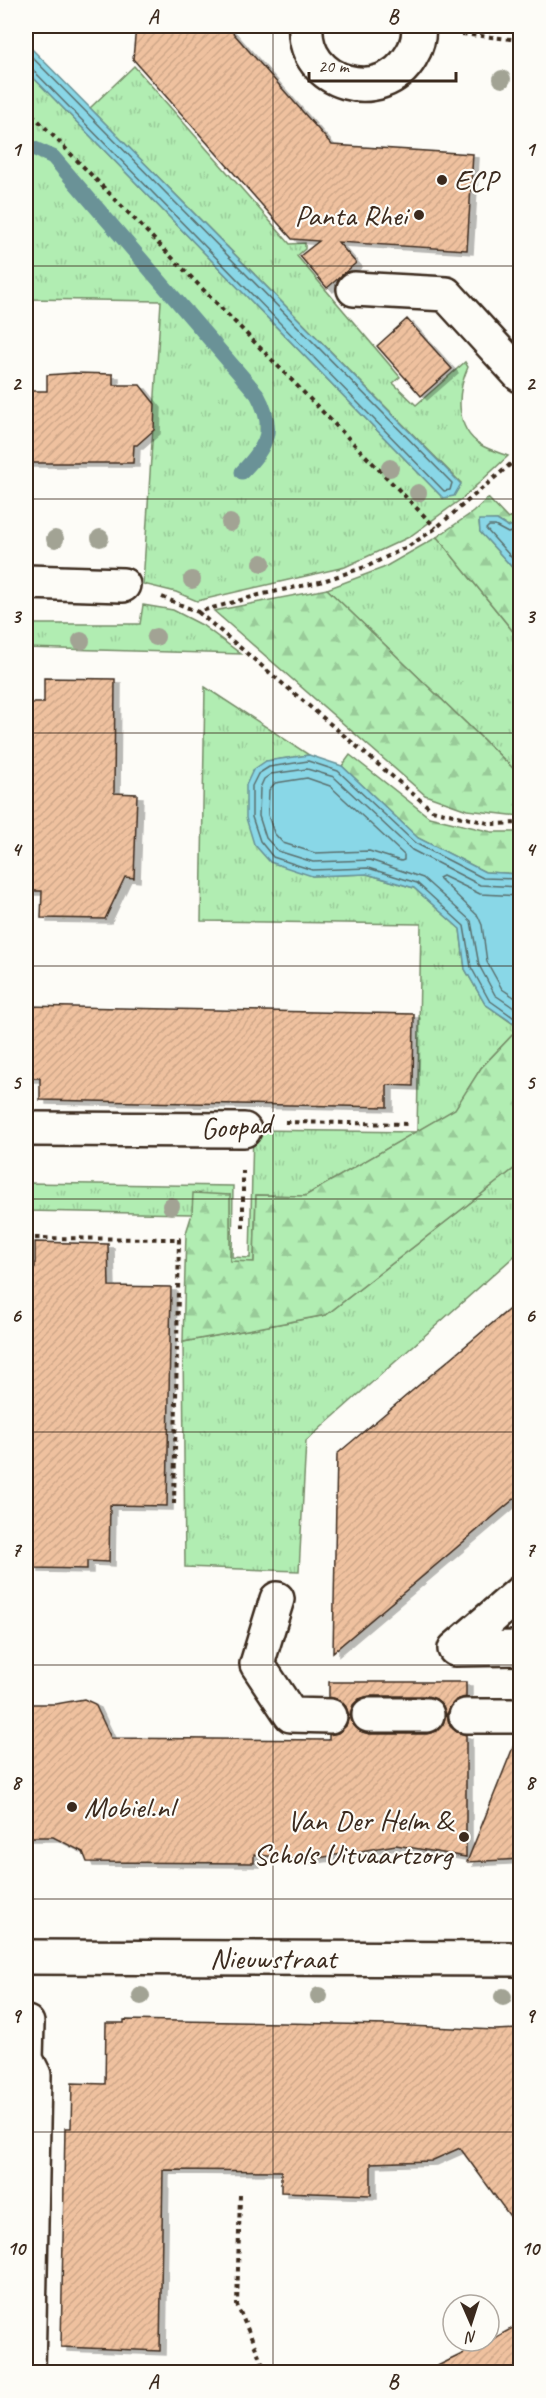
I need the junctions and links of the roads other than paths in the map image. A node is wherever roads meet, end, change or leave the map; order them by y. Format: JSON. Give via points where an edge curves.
{"nodes":[{"id":1,"x":306,"y":26,"type":"edge"},
{"id":2,"x":419,"y":28,"type":"edge"},
{"id":3,"x":354,"y":289,"type":"dead end"},
{"id":4,"x":520,"y":375,"type":"edge"},
{"id":5,"x":26,"y":582,"type":"edge"},
{"id":6,"x":123,"y":585,"type":"road end"},
{"id":7,"x":26,"y":1129,"type":"edge"},
{"id":8,"x":244,"y":1130,"type":"road end"},
{"id":9,"x":520,"y":1593,"type":"edge"},
{"id":10,"x":277,"y":1599,"type":"dead end"},
{"id":11,"x":520,"y":1648,"type":"edge"},
{"id":12,"x":369,"y":1715,"type":"dead end"},
{"id":13,"x":427,"y":1715,"type":"dead end"},
{"id":14,"x":330,"y":1716,"type":"dead end"},
{"id":15,"x":466,"y":1716,"type":"dead end"},
{"id":16,"x":520,"y":1716,"type":"edge"},
{"id":17,"x":26,"y":1957,"type":"edge"},
{"id":18,"x":520,"y":1959,"type":"edge"},
{"id":19,"x":27,"y":2023,"type":"dead end"},
{"id":20,"x":28,"y":2373,"type":"edge"}],
"edges":[{"from":1,"to":2,"type":"street","via":[[311,54],[322,69],[337,80],[355,85],[392,78],[406,66],[415,50]]},
{"from":3,"to":4,"type":"street","via":[[446,294]]},
{"from":5,"to":6,"type":"street"},
{"from":7,"to":8,"type":"street","name":"Goopad"},
{"from":9,"to":11,"type":"street","via":[[455,1649]]},
{"from":10,"to":14,"type":"street","via":[[257,1664],[291,1715]]},
{"from":12,"to":13,"type":"street"},
{"from":15,"to":16,"type":"street"},
{"from":17,"to":18,"type":"street","name":"Nieuwstraat"},
{"from":19,"to":20,"type":"street","via":[[26,2059],[34,2075]]}]}
